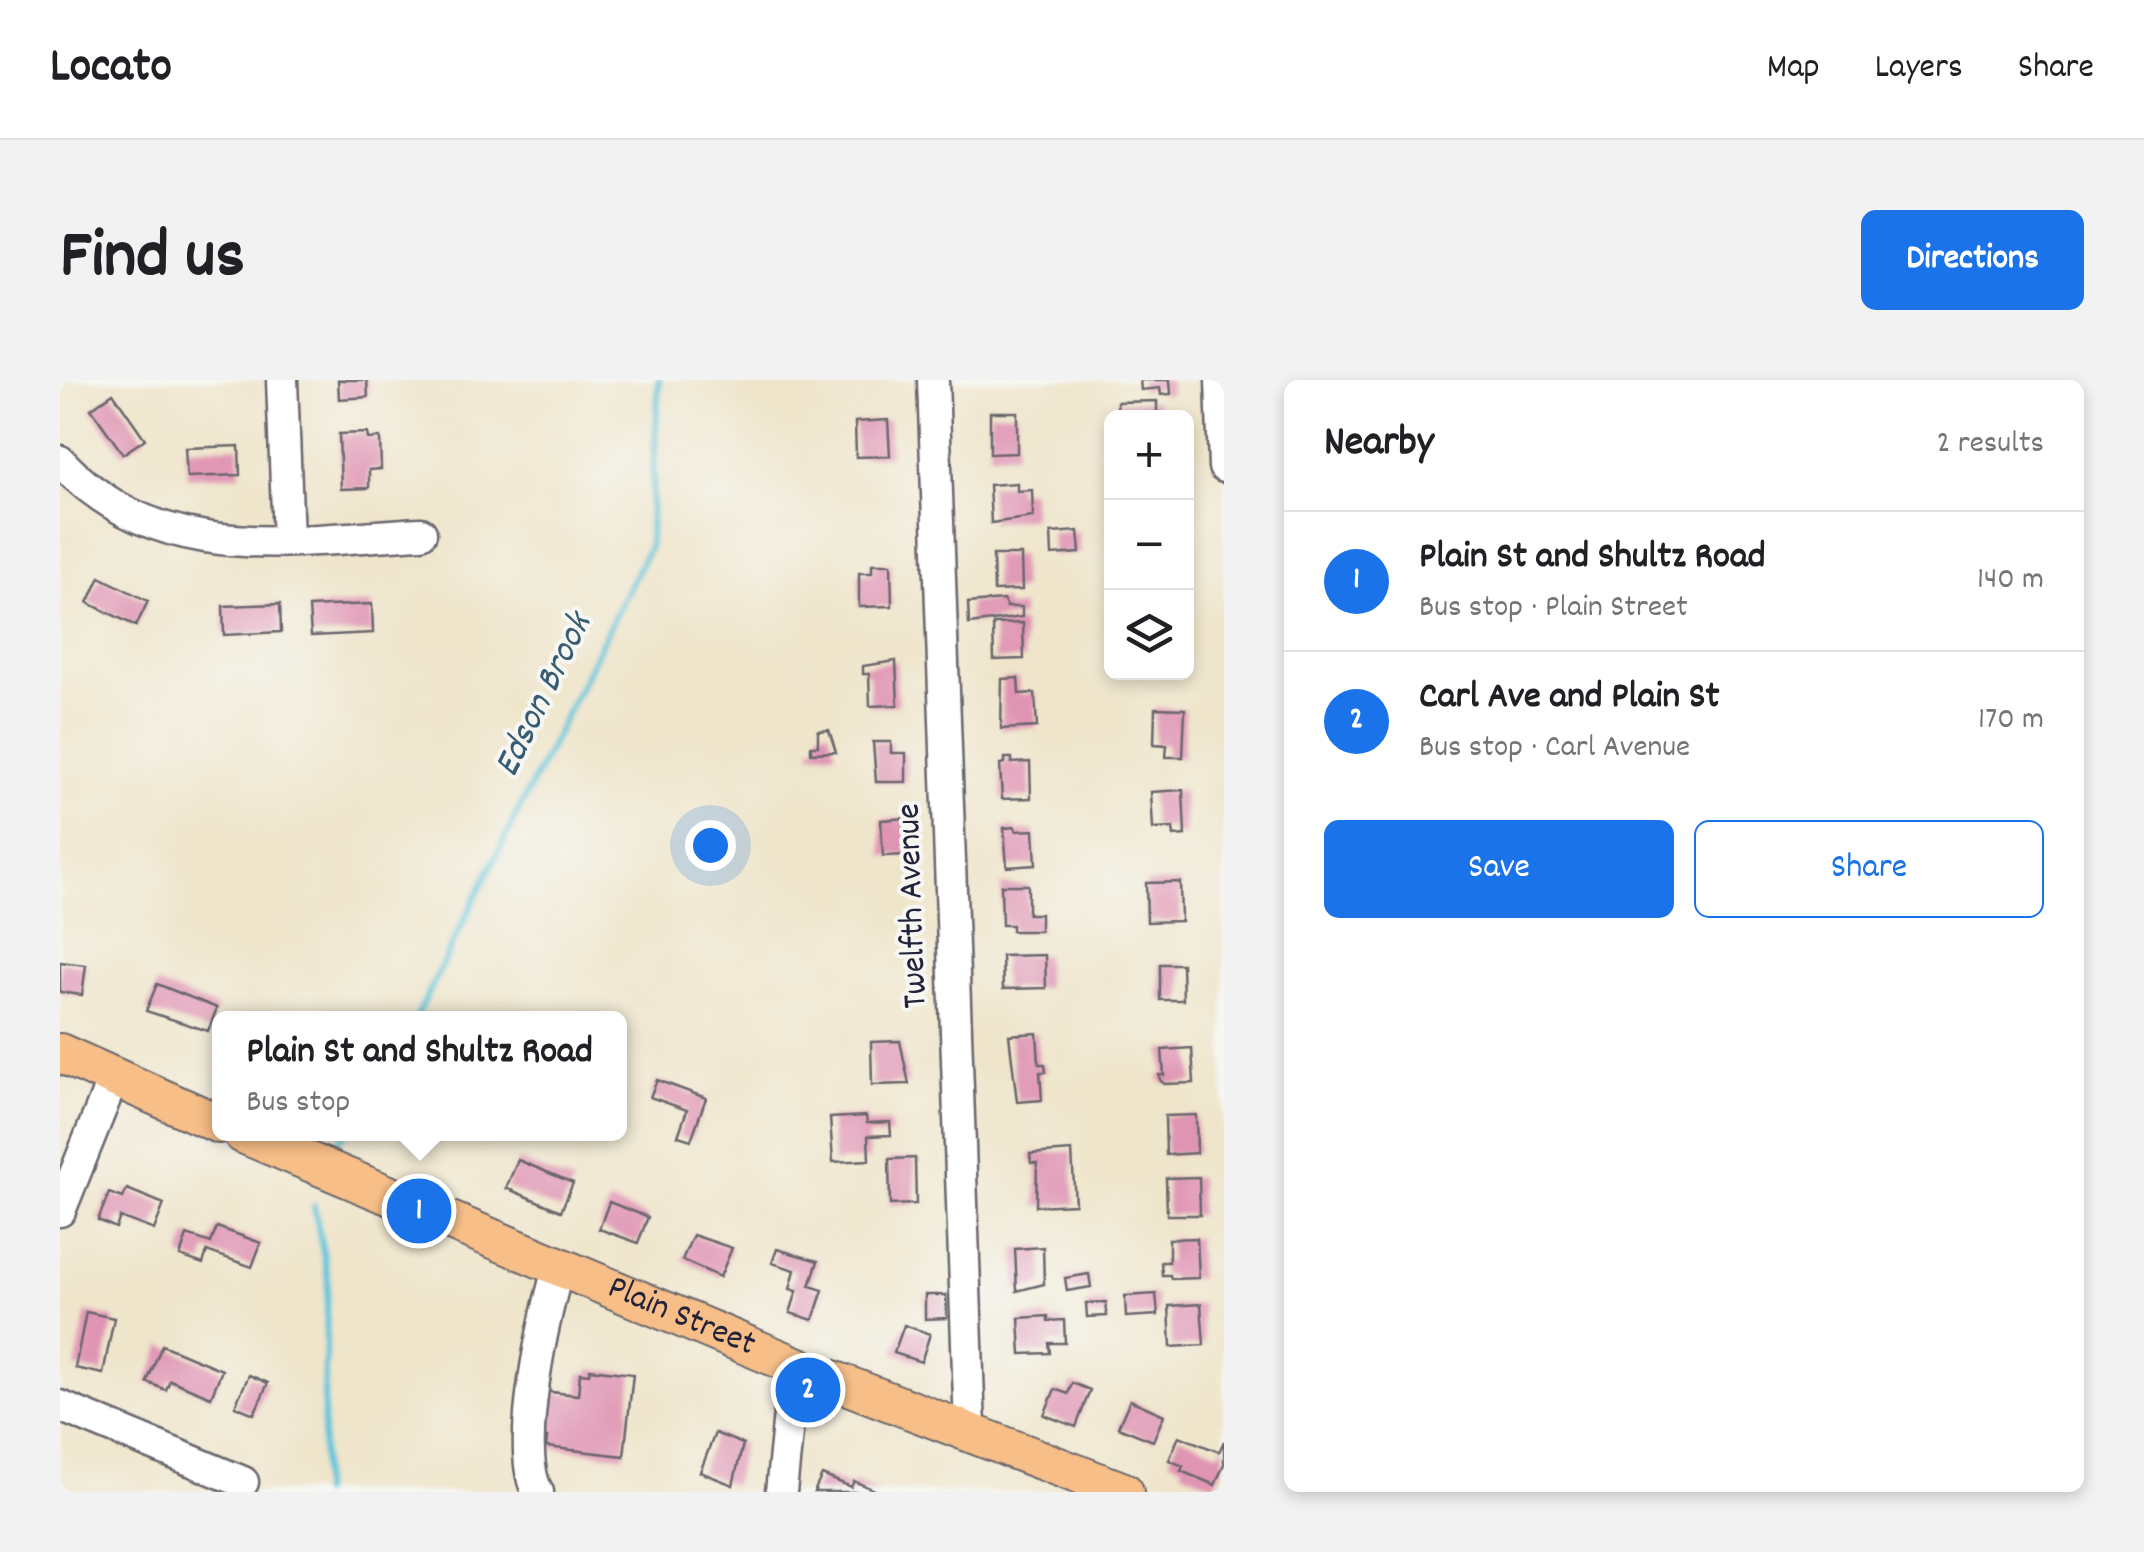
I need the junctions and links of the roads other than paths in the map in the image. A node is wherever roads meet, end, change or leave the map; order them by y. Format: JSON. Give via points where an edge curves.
{"nodes":[{"id":1,"x":282,"y":380,"type":"edge"},
{"id":2,"x":934,"y":380,"type":"edge"},
{"id":3,"x":1221,"y":380,"type":"edge"},
{"id":4,"x":60,"y":461,"type":"edge"},
{"id":5,"x":1224,"y":468,"type":"edge"},
{"id":6,"x":421,"y":533,"type":"dead end"},
{"id":7,"x":288,"y":540,"type":"junction"},
{"id":8,"x":60,"y":1054,"type":"edge"},
{"id":9,"x":114,"y":1080,"type":"junction"},
{"id":10,"x":212,"y":1121,"type":"edge"},
{"id":11,"x":259,"y":1141,"type":"edge"},
{"id":12,"x":60,"y":1212,"type":"edge"},
{"id":13,"x":560,"y":1264,"type":"junction"},
{"id":14,"x":794,"y":1365,"type":"junction"},
{"id":15,"x":60,"y":1406,"type":"edge"},
{"id":16,"x":970,"y":1429,"type":"junction"},
{"id":17,"x":243,"y":1482,"type":"dead end"},
{"id":18,"x":538,"y":1492,"type":"edge"},
{"id":19,"x":781,"y":1492,"type":"edge"},
{"id":20,"x":1124,"y":1492,"type":"edge"}],
"edges":[{"from":1,"to":7,"type":"street"},
{"from":2,"to":16,"type":"street","name":"Twelfth Avenue"},
{"from":3,"to":5,"type":"street"},
{"from":4,"to":7,"type":"street","via":[[86,490],[140,522],[200,539]]},
{"from":6,"to":7,"type":"street"},
{"from":8,"to":9,"type":"main road"},
{"from":9,"to":10,"type":"main road"},
{"from":9,"to":12,"type":"street"},
{"from":11,"to":13,"type":"main road","name":"Plain Street"},
{"from":13,"to":14,"type":"main road","name":"Plain Street"},
{"from":13,"to":18,"type":"street","via":[[544,1311],[527,1460]]},
{"from":14,"to":16,"type":"main road","name":"Plain Street"},
{"from":14,"to":19,"type":"street"},
{"from":15,"to":17,"type":"street"},
{"from":16,"to":20,"type":"main road","name":"Plain Street"}]}
